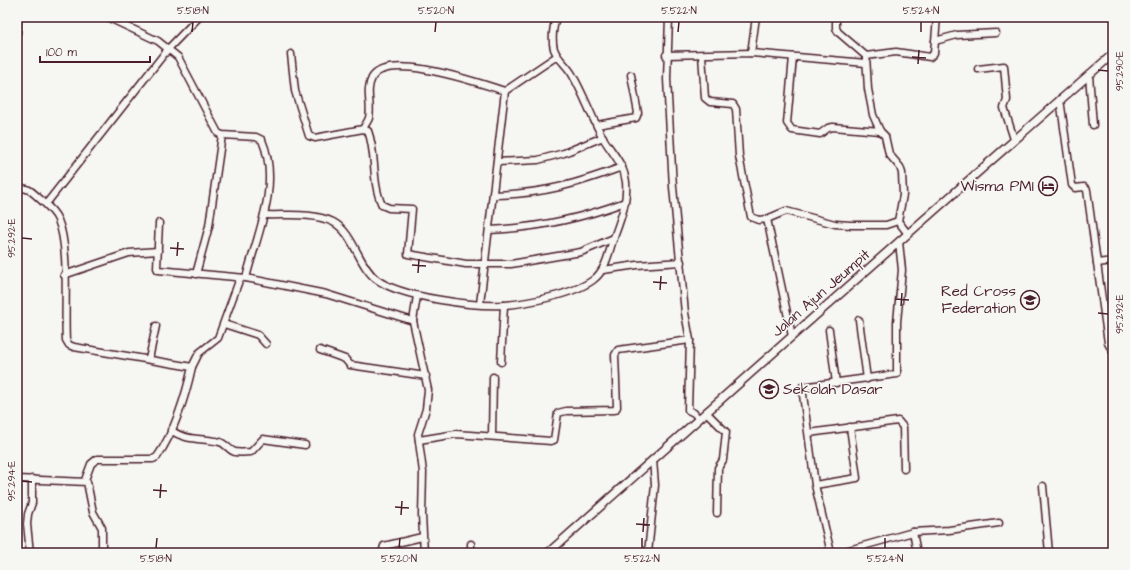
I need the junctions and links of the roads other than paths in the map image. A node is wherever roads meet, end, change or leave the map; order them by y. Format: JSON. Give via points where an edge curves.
{"nodes":[{"id":1,"x":18,"y":17,"type":"edge"},
{"id":2,"x":107,"y":17,"type":"edge"},
{"id":3,"x":199,"y":17,"type":"edge"},
{"id":4,"x":556,"y":17,"type":"edge"},
{"id":5,"x":669,"y":17,"type":"edge"},
{"id":6,"x":756,"y":17,"type":"edge"},
{"id":7,"x":836,"y":17,"type":"edge"},
{"id":8,"x":937,"y":17,"type":"edge"},
{"id":9,"x":17,"y":33,"type":"edge"},
{"id":10,"x":996,"y":33,"type":"dead end"},
{"id":11,"x":935,"y":41,"type":"junction"},
{"id":12,"x":166,"y":48,"type":"junction"},
{"id":13,"x":750,"y":53,"type":"junction"},
{"id":14,"x":291,"y":54,"type":"dead end"},
{"id":15,"x":1113,"y":54,"type":"edge"},
{"id":16,"x":666,"y":55,"type":"junction"},
{"id":17,"x":702,"y":55,"type":"junction"},
{"id":18,"x":557,"y":56,"type":"junction"},
{"id":19,"x":793,"y":57,"type":"junction"},
{"id":20,"x":866,"y":59,"type":"junction"},
{"id":21,"x":978,"y":69,"type":"dead end"},
{"id":22,"x":631,"y":75,"type":"dead end"},
{"id":23,"x":1089,"y":75,"type":"junction"},
{"id":24,"x":504,"y":91,"type":"junction"},
{"id":25,"x":1060,"y":100,"type":"junction"},
{"id":26,"x":597,"y":124,"type":"junction"},
{"id":27,"x":1093,"y":125,"type":"dead end"},
{"id":28,"x":363,"y":129,"type":"junction"},
{"id":29,"x":880,"y":131,"type":"junction"},
{"id":30,"x":222,"y":135,"type":"junction"},
{"id":31,"x":603,"y":137,"type":"junction"},
{"id":32,"x":1014,"y":139,"type":"junction"},
{"id":33,"x":497,"y":162,"type":"junction"},
{"id":34,"x":622,"y":167,"type":"junction"},
{"id":35,"x":17,"y":188,"type":"edge"},
{"id":36,"x":493,"y":195,"type":"junction"},
{"id":37,"x":625,"y":202,"type":"junction"},
{"id":38,"x":46,"y":204,"type":"junction"},
{"id":39,"x":264,"y":215,"type":"junction"},
{"id":40,"x":767,"y":219,"type":"junction"},
{"id":41,"x":898,"y":221,"type":"junction"},
{"id":42,"x":159,"y":223,"type":"dead end"},
{"id":43,"x":489,"y":230,"type":"junction"},
{"id":44,"x":908,"y":234,"type":"junction"},
{"id":45,"x":614,"y":238,"type":"junction"},
{"id":46,"x":898,"y":242,"type":"junction"},
{"id":47,"x":158,"y":251,"type":"junction"},
{"id":48,"x":1113,"y":261,"type":"edge"},
{"id":49,"x":681,"y":262,"type":"junction"},
{"id":50,"x":1097,"y":263,"type":"junction"},
{"id":51,"x":485,"y":265,"type":"junction"},
{"id":52,"x":603,"y":270,"type":"junction"},
{"id":53,"x":196,"y":274,"type":"junction"},
{"id":54,"x":64,"y":276,"type":"junction"},
{"id":55,"x":243,"y":278,"type":"junction"},
{"id":56,"x":418,"y":296,"type":"junction"},
{"id":57,"x":480,"y":304,"type":"junction"},
{"id":58,"x":504,"y":305,"type":"junction"},
{"id":59,"x":859,"y":320,"type":"dead end"},
{"id":60,"x":413,"y":321,"type":"junction"},
{"id":61,"x":224,"y":324,"type":"junction"},
{"id":62,"x":156,"y":326,"type":"dead end"},
{"id":63,"x":829,"y":330,"type":"dead end"},
{"id":64,"x":792,"y":336,"type":"junction"},
{"id":65,"x":690,"y":340,"type":"junction"},
{"id":66,"x":266,"y":344,"type":"dead end"},
{"id":67,"x":320,"y":350,"type":"dead end"},
{"id":68,"x":1113,"y":352,"type":"edge"},
{"id":69,"x":149,"y":359,"type":"junction"},
{"id":70,"x":501,"y":362,"type":"dead end"},
{"id":71,"x":192,"y":367,"type":"junction"},
{"id":72,"x":426,"y":376,"type":"junction"},
{"id":73,"x":493,"y":377,"type":"dead end"},
{"id":74,"x":867,"y":378,"type":"junction"},
{"id":75,"x":836,"y":383,"type":"junction"},
{"id":76,"x":706,"y":412,"type":"junction"},
{"id":77,"x":698,"y":418,"type":"junction"},
{"id":78,"x":850,"y":427,"type":"junction"},
{"id":79,"x":171,"y":430,"type":"junction"},
{"id":80,"x":809,"y":433,"type":"junction"},
{"id":81,"x":492,"y":436,"type":"junction"},
{"id":82,"x":419,"y":440,"type":"junction"},
{"id":83,"x":305,"y":445,"type":"dead end"},
{"id":84,"x":653,"y":460,"type":"junction"},
{"id":85,"x":904,"y":469,"type":"dead end"},
{"id":86,"x":17,"y":479,"type":"edge"},
{"id":87,"x":32,"y":479,"type":"junction"},
{"id":88,"x":84,"y":480,"type":"junction"},
{"id":89,"x":814,"y":485,"type":"junction"},
{"id":90,"x":1043,"y":486,"type":"dead end"},
{"id":91,"x":717,"y":513,"type":"dead end"},
{"id":92,"x":999,"y":523,"type":"dead end"},
{"id":93,"x":913,"y":532,"type":"junction"},
{"id":94,"x":422,"y":537,"type":"junction"},
{"id":95,"x":471,"y":544,"type":"dead end"},
{"id":96,"x":30,"y":553,"type":"edge"},
{"id":97,"x":102,"y":553,"type":"edge"},
{"id":98,"x":382,"y":553,"type":"edge"},
{"id":99,"x":424,"y":553,"type":"edge"},
{"id":100,"x":471,"y":553,"type":"edge"},
{"id":101,"x":548,"y":553,"type":"edge"},
{"id":102,"x":648,"y":553,"type":"edge"},
{"id":103,"x":830,"y":553,"type":"edge"},
{"id":104,"x":838,"y":553,"type":"edge"},
{"id":105,"x":917,"y":553,"type":"edge"},
{"id":106,"x":1049,"y":553,"type":"edge"}],
"edges":[{"from":1,"to":9,"type":"street"},
{"from":2,"to":12,"type":"street","via":[[158,40]]},
{"from":3,"to":12,"type":"street"},
{"from":4,"to":18,"type":"street","via":[[552,39]]},
{"from":5,"to":16,"type":"street"},
{"from":6,"to":13,"type":"street"},
{"from":7,"to":20,"type":"street","via":[[838,32]]},
{"from":8,"to":11,"type":"street"},
{"from":10,"to":11,"type":"street","via":[[958,35]]},
{"from":11,"to":20,"type":"street","via":[[934,54],[930,58],[896,52]]},
{"from":12,"to":30,"type":"street","via":[[178,57],[187,70],[216,130]]},
{"from":12,"to":38,"type":"street"},
{"from":13,"to":17,"type":"street"},
{"from":13,"to":19,"type":"street"},
{"from":14,"to":28,"type":"street","via":[[295,91],[309,136],[315,138]]},
{"from":15,"to":23,"type":"street","name":"Jalan Ajun Jeumpit"},
{"from":16,"to":17,"type":"street"},
{"from":16,"to":49,"type":"street","via":[[673,187]]},
{"from":17,"to":40,"type":"street","via":[[705,98],[710,102],[733,104],[736,109],[740,156],[751,217]]},
{"from":18,"to":24,"type":"street"},
{"from":18,"to":26,"type":"street","via":[[574,76]]},
{"from":19,"to":20,"type":"street"},
{"from":19,"to":29,"type":"street","via":[[787,123],[792,130],[812,134],[820,134],[832,127]]},
{"from":20,"to":29,"type":"street","via":[[873,115]]},
{"from":21,"to":32,"type":"street","via":[[1004,66],[1007,100],[1004,108]]},
{"from":22,"to":26,"type":"street","via":[[638,113],[636,118]]},
{"from":23,"to":25,"type":"street","name":"Jalan Ajun Jeumpit"},
{"from":23,"to":27,"type":"street"},
{"from":24,"to":28,"type":"street","via":[[427,70],[381,70],[373,77],[368,88],[369,118]]},
{"from":24,"to":33,"type":"street"},
{"from":25,"to":32,"type":"street","name":"Jalan Ajun Jeumpit"},
{"from":25,"to":50,"type":"street","via":[[1072,185],[1087,190]]},
{"from":26,"to":31,"type":"street"},
{"from":28,"to":51,"type":"street","via":[[368,131],[370,137],[373,170],[382,205],[388,208],[412,209],[408,254]]},
{"from":29,"to":41,"type":"street","via":[[885,136],[889,154],[902,173],[903,195]]},
{"from":30,"to":39,"type":"street","via":[[256,137],[262,140],[270,171]]},
{"from":30,"to":53,"type":"street","via":[[209,226]]},
{"from":31,"to":33,"type":"street","via":[[564,153],[538,160]]},
{"from":31,"to":34,"type":"street"},
{"from":32,"to":44,"type":"street","name":"Jalan Ajun Jeumpit"},
{"from":33,"to":36,"type":"street"},
{"from":34,"to":36,"type":"street","via":[[547,191]]},
{"from":34,"to":37,"type":"street","via":[[626,182]]},
{"from":35,"to":38,"type":"street","via":[[31,190]]},
{"from":36,"to":43,"type":"street"},
{"from":37,"to":43,"type":"street","via":[[559,222]]},
{"from":37,"to":45,"type":"street"},
{"from":38,"to":54,"type":"street","via":[[58,218],[60,226]]},
{"from":39,"to":55,"type":"street"},
{"from":39,"to":56,"type":"street","via":[[309,217],[334,223],[343,230],[376,279],[393,289]]},
{"from":40,"to":41,"type":"street","via":[[786,211],[835,224],[886,225]]},
{"from":40,"to":64,"type":"street"},
{"from":41,"to":44,"type":"street"},
{"from":42,"to":47,"type":"street"},
{"from":43,"to":51,"type":"street"},
{"from":44,"to":46,"type":"street","name":"Jalan Ajun Jeumpit"},
{"from":45,"to":51,"type":"street","via":[[581,252],[511,264]]},
{"from":45,"to":52,"type":"street"},
{"from":46,"to":64,"type":"street","name":"Jalan Ajun Jeumpit"},
{"from":46,"to":74,"type":"street","via":[[902,270],[897,322],[897,372],[895,375]]},
{"from":47,"to":53,"type":"street","via":[[158,270]]},
{"from":47,"to":54,"type":"street","via":[[129,253]]},
{"from":48,"to":50,"type":"street"},
{"from":49,"to":52,"type":"street"},
{"from":49,"to":65,"type":"street"},
{"from":50,"to":68,"type":"street","via":[[1108,343]]},
{"from":51,"to":57,"type":"street"},
{"from":52,"to":58,"type":"street","via":[[594,279],[572,290]]},
{"from":53,"to":55,"type":"street"},
{"from":54,"to":69,"type":"street","via":[[66,340],[69,344]]},
{"from":55,"to":60,"type":"street","via":[[326,294]]},
{"from":55,"to":61,"type":"street"},
{"from":56,"to":57,"type":"street"},
{"from":56,"to":60,"type":"street"},
{"from":57,"to":58,"type":"street"},
{"from":58,"to":70,"type":"street"},
{"from":59,"to":74,"type":"street"},
{"from":60,"to":72,"type":"street"},
{"from":61,"to":66,"type":"street","via":[[258,336]]},
{"from":61,"to":71,"type":"street","via":[[216,340],[199,353]]},
{"from":62,"to":69,"type":"street"},
{"from":63,"to":75,"type":"street"},
{"from":64,"to":76,"type":"street","name":"Jalan Ajun Jeumpit"},
{"from":65,"to":77,"type":"street","via":[[688,410]]},
{"from":65,"to":81,"type":"street","via":[[618,350],[615,355],[615,410],[558,413],[554,440],[551,442],[511,440]]},
{"from":67,"to":72,"type":"street","via":[[345,359],[350,365]]},
{"from":69,"to":71,"type":"street"},
{"from":71,"to":79,"type":"street","via":[[188,387]]},
{"from":72,"to":82,"type":"street","via":[[428,398],[418,434]]},
{"from":73,"to":81,"type":"street"},
{"from":74,"to":75,"type":"street"},
{"from":75,"to":80,"type":"street","via":[[802,387]]},
{"from":76,"to":77,"type":"street","name":"Jalan Ajun Jeumpit"},
{"from":76,"to":91,"type":"street","via":[[726,432],[723,460],[718,468]]},
{"from":77,"to":84,"type":"street","name":"Jalan Ajun Jeumpit"},
{"from":78,"to":80,"type":"street"},
{"from":78,"to":85,"type":"street","via":[[894,421],[901,423]]},
{"from":78,"to":89,"type":"street","via":[[857,478]]},
{"from":79,"to":83,"type":"street","via":[[176,434],[199,440],[226,444],[235,452],[251,452],[263,439]]},
{"from":79,"to":88,"type":"street","via":[[157,457],[97,459],[91,464]]},
{"from":80,"to":89,"type":"street"},
{"from":81,"to":82,"type":"street","via":[[456,434]]},
{"from":82,"to":94,"type":"street","via":[[423,472]]},
{"from":84,"to":101,"type":"street","name":"Jalan Ajun Jeumpit"},
{"from":84,"to":102,"type":"street","via":[[655,485]]},
{"from":86,"to":87,"type":"street"},
{"from":87,"to":88,"type":"street"},
{"from":87,"to":96,"type":"street","via":[[32,503],[27,524]]},
{"from":88,"to":97,"type":"street","via":[[88,483],[93,512],[102,528]]},
{"from":89,"to":103,"type":"street"},
{"from":90,"to":106,"type":"street"},
{"from":92,"to":93,"type":"street"},
{"from":93,"to":104,"type":"street"},
{"from":93,"to":105,"type":"street"},
{"from":94,"to":98,"type":"street","via":[[384,546]]},
{"from":94,"to":99,"type":"street"},
{"from":95,"to":100,"type":"street"}]}
